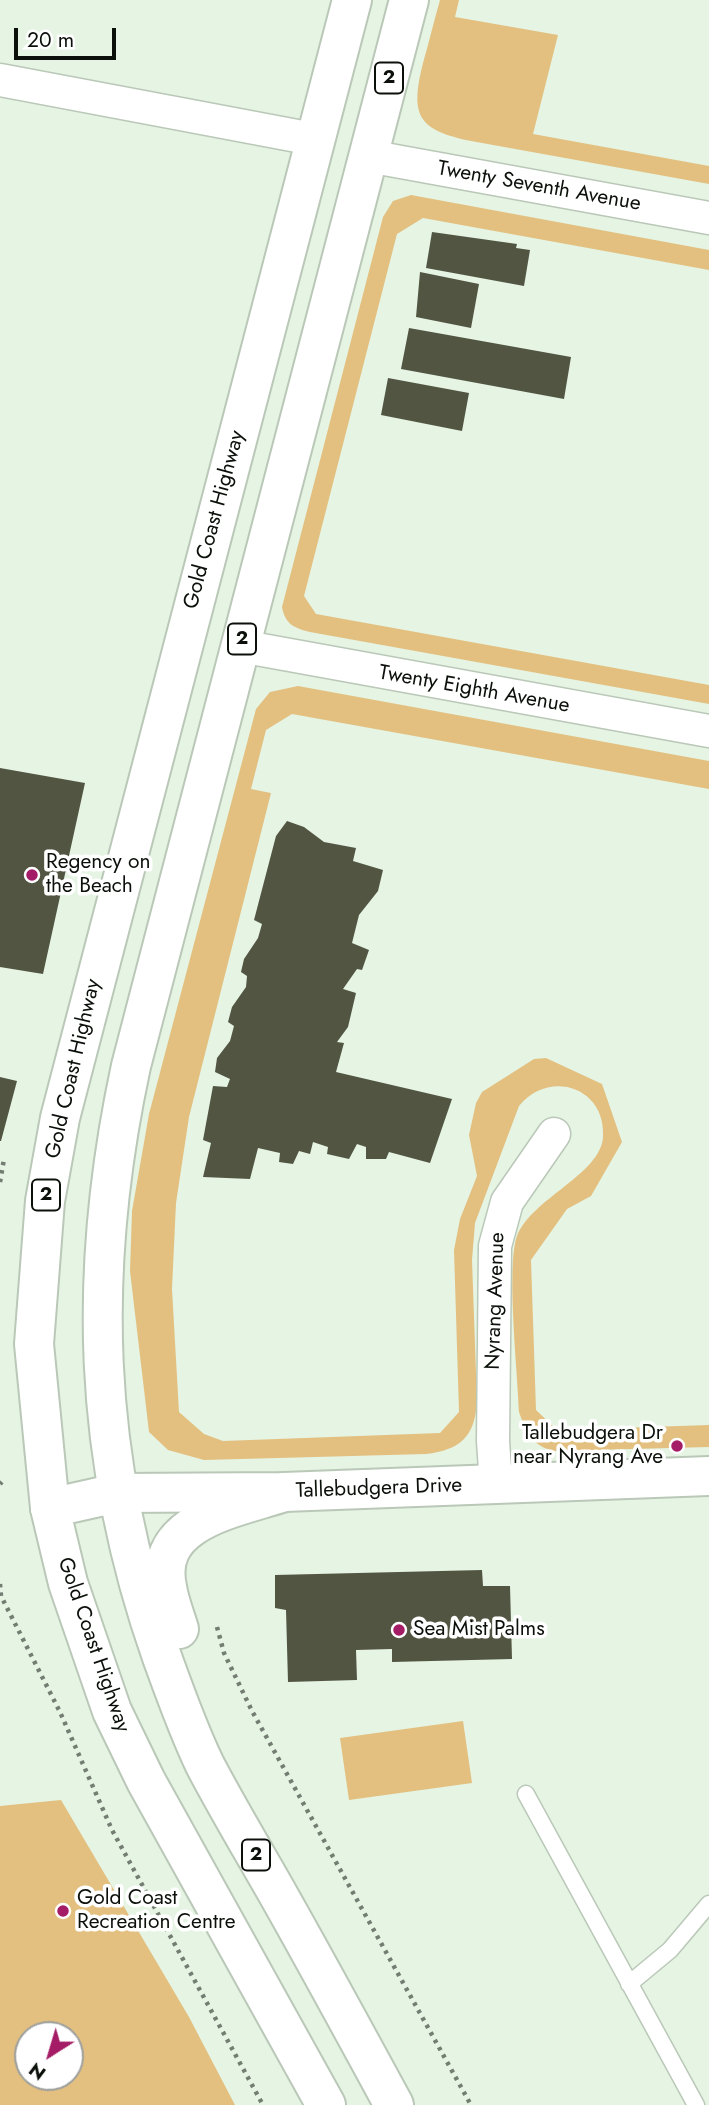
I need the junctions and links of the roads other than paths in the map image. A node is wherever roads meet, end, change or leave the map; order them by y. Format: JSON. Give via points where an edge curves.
{"nodes":[{"id":1,"x":352,"y":0,"type":"edge"},
{"id":2,"x":409,"y":0,"type":"edge"},
{"id":3,"x":0,"y":80,"type":"edge"},
{"id":4,"x":313,"y":139,"type":"junction"},
{"id":5,"x":368,"y":156,"type":"junction"},
{"id":6,"x":709,"y":218,"type":"edge"},
{"id":7,"x":240,"y":646,"type":"junction"},
{"id":8,"x":709,"y":731,"type":"edge"},
{"id":9,"x":554,"y":1134,"type":"dead end"},
{"id":10,"x":709,"y":1476,"type":"edge"},
{"id":11,"x":496,"y":1485,"type":"junction"},
{"id":12,"x":284,"y":1492,"type":"junction"},
{"id":13,"x":117,"y":1493,"type":"junction"},
{"id":14,"x":50,"y":1508,"type":"junction"},
{"id":15,"x":204,"y":1764,"type":"junction"},
{"id":16,"x":526,"y":1794,"type":"dead end"},
{"id":17,"x":709,"y":1904,"type":"edge"},
{"id":18,"x":629,"y":1984,"type":"junction"},
{"id":19,"x":326,"y":2105,"type":"edge"},
{"id":20,"x":394,"y":2105,"type":"edge"},
{"id":21,"x":696,"y":2105,"type":"edge"}],
"edges":[{"from":1,"to":4,"type":"main road","name":"Gold Coast Highway","number":"2"},
{"from":2,"to":5,"type":"main road","number":"2"},
{"from":3,"to":4,"type":"street"},
{"from":4,"to":14,"type":"main road","name":"Gold Coast Highway","number":"2","via":[[60,1118],[45,1201],[34,1344]]},
{"from":5,"to":6,"type":"street","name":"Twenty Seventh Avenue"},
{"from":5,"to":7,"type":"main road","number":"2"},
{"from":7,"to":8,"type":"street","name":"Twenty Eighth Avenue"},
{"from":7,"to":13,"type":"main road","number":"2","via":[[131,1066],[110,1172],[101,1334],[106,1426]]},
{"from":9,"to":11,"type":"street","name":"Nyrang Avenue","via":[[507,1202],[495,1246]]},
{"from":10,"to":11,"type":"main road","name":"Tallebudgera Drive"},
{"from":11,"to":12,"type":"main road","name":"Tallebudgera Drive"},
{"from":12,"to":13,"type":"main road","name":"Tallebudgera Drive"},
{"from":12,"to":15,"type":"main road","via":[[191,1524],[168,1555],[166,1585],[203,1699]]},
{"from":13,"to":14,"type":"main road","name":"Tallebudgera Drive"},
{"from":13,"to":15,"type":"main road","number":"2","via":[[152,1628]]},
{"from":14,"to":19,"type":"main road","name":"Gold Coast Highway","number":"2","via":[[68,1583],[112,1711]]},
{"from":15,"to":20,"type":"main road","number":"2"},
{"from":16,"to":18,"type":"lane"},
{"from":17,"to":18,"type":"lane","via":[[670,1950]]},
{"from":18,"to":21,"type":"lane"}]}
